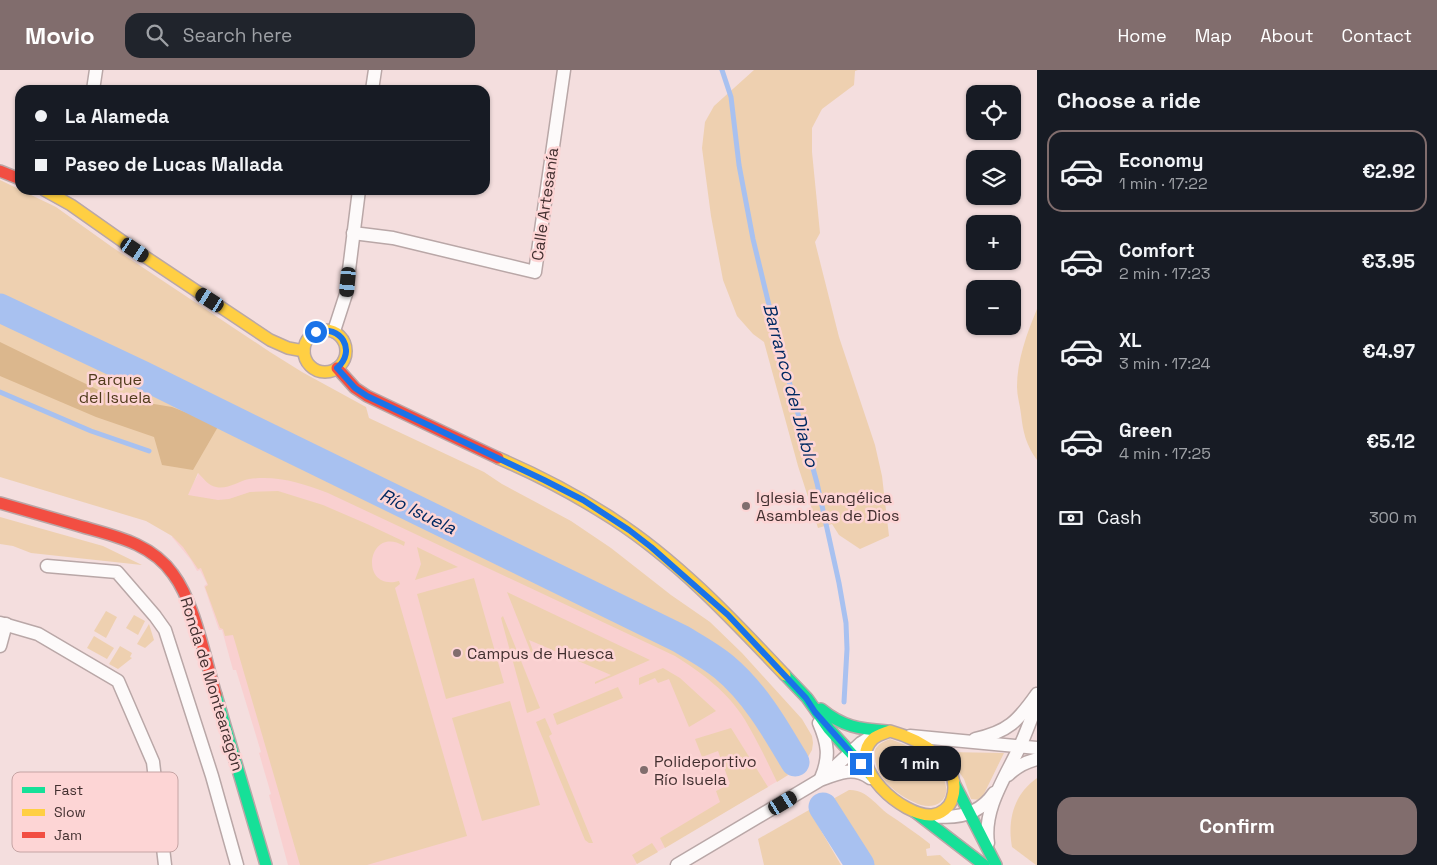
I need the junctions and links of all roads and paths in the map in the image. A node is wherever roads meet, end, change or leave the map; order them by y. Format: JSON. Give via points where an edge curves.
{"nodes":[{"id":1,"x":96,"y":70,"type":"edge"},
{"id":2,"x":375,"y":70,"type":"edge"},
{"id":3,"x":564,"y":70,"type":"edge"},
{"id":4,"x":94,"y":85,"type":"edge"},
{"id":5,"x":373,"y":85,"type":"edge"},
{"id":6,"x":0,"y":171,"type":"edge"},
{"id":7,"x":15,"y":177,"type":"edge"},
{"id":8,"x":53,"y":195,"type":"edge"},
{"id":9,"x":358,"y":195,"type":"edge"},
{"id":10,"x":353,"y":233,"type":"junction"},
{"id":11,"x":334,"y":331,"type":"junction"},
{"id":12,"x":304,"y":351,"type":"junction"},
{"id":13,"x":337,"y":368,"type":"junction"},
{"id":14,"x":0,"y":503,"type":"edge"},
{"id":15,"x":47,"y":566,"type":"dead end"},
{"id":16,"x":3,"y":624,"type":"edge"},
{"id":17,"x":0,"y":646,"type":"edge"},
{"id":18,"x":1037,"y":694,"type":"edge"},
{"id":19,"x":806,"y":698,"type":"junction"},
{"id":20,"x":1037,"y":704,"type":"edge"},
{"id":21,"x":815,"y":712,"type":"junction"},
{"id":22,"x":885,"y":732,"type":"junction"},
{"id":23,"x":908,"y":735,"type":"junction"},
{"id":24,"x":950,"y":741,"type":"junction"},
{"id":25,"x":1020,"y":746,"type":"junction"},
{"id":26,"x":1037,"y":748,"type":"edge"},
{"id":27,"x":850,"y":753,"type":"junction"},
{"id":28,"x":1037,"y":758,"type":"edge"},
{"id":29,"x":154,"y":772,"type":"edge"},
{"id":30,"x":874,"y":779,"type":"junction"},
{"id":31,"x":952,"y":779,"type":"junction"},
{"id":32,"x":820,"y":780,"type":"junction"},
{"id":33,"x":1003,"y":780,"type":"junction"},
{"id":34,"x":912,"y":811,"type":"junction"},
{"id":35,"x":970,"y":813,"type":"junction"},
{"id":36,"x":930,"y":815,"type":"junction"},
{"id":37,"x":163,"y":852,"type":"edge"},
{"id":38,"x":990,"y":862,"type":"edge"},
{"id":39,"x":165,"y":865,"type":"edge"},
{"id":40,"x":237,"y":865,"type":"edge"},
{"id":41,"x":266,"y":865,"type":"edge"},
{"id":42,"x":677,"y":865,"type":"edge"}],
"edges":[{"from":1,"to":4,"type":"street"},
{"from":2,"to":5,"type":"street"},
{"from":3,"to":10,"type":"street","name":"Calle Artesanía","via":[[535,272],[393,238]]},
{"from":6,"to":7,"type":"main road"},
{"from":8,"to":12,"type":"main road","via":[[270,340]]},
{"from":9,"to":10,"type":"street"},
{"from":10,"to":11,"type":"street","via":[[346,294]]},
{"from":11,"to":12,"type":"main road","via":[[322,330],[311,335]]},
{"from":11,"to":13,"type":"main road","via":[[346,346],[346,356]]},
{"from":12,"to":13,"type":"main road","via":[[316,370],[328,372]]},
{"from":13,"to":19,"type":"main road","via":[[367,396],[544,480],[583,500],[629,530],[728,615]]},
{"from":14,"to":41,"type":"main road","name":"Ronda de Montearagón","via":[[136,543],[160,559],[174,574],[191,610]]},
{"from":15,"to":40,"type":"street","via":[[117,572],[164,630],[212,776]]},
{"from":16,"to":17,"type":"street"},
{"from":16,"to":29,"type":"street","via":[[38,634],[118,681],[153,762]]},
{"from":18,"to":24,"type":"street","via":[[1007,728],[976,739]]},
{"from":19,"to":21,"type":"main road"},
{"from":19,"to":22,"type":"main road","via":[[848,727]]},
{"from":20,"to":25,"type":"street"},
{"from":21,"to":27,"type":"main road"},
{"from":21,"to":32,"type":"street","via":[[827,748],[827,764]]},
{"from":22,"to":23,"type":"main road"},
{"from":22,"to":27,"type":"street","via":[[870,737]]},
{"from":22,"to":30,"type":"main road","via":[[871,739],[866,748],[865,758]]},
{"from":23,"to":24,"type":"street"},
{"from":23,"to":31,"type":"main road","via":[[937,756]]},
{"from":24,"to":25,"type":"street"},
{"from":25,"to":26,"type":"street"},
{"from":25,"to":33,"type":"street"},
{"from":27,"to":30,"type":"main road"},
{"from":27,"to":32,"type":"street"},
{"from":28,"to":33,"type":"street","via":[[1014,768]]},
{"from":30,"to":32,"type":"street","via":[[861,772],[850,771]]},
{"from":30,"to":34,"type":"main road","via":[[896,802]]},
{"from":31,"to":35,"type":"main road"},
{"from":31,"to":36,"type":"main road","via":[[954,798],[940,813]]},
{"from":32,"to":42,"type":"street"},
{"from":33,"to":35,"type":"street","via":[[988,801]]},
{"from":33,"to":38,"type":"street","via":[[989,814],[987,842]]},
{"from":34,"to":36,"type":"main road"},
{"from":34,"to":38,"type":"main road"},
{"from":35,"to":36,"type":"street","via":[[953,817]]},
{"from":35,"to":38,"type":"main road"},
{"from":37,"to":39,"type":"street"}]}
